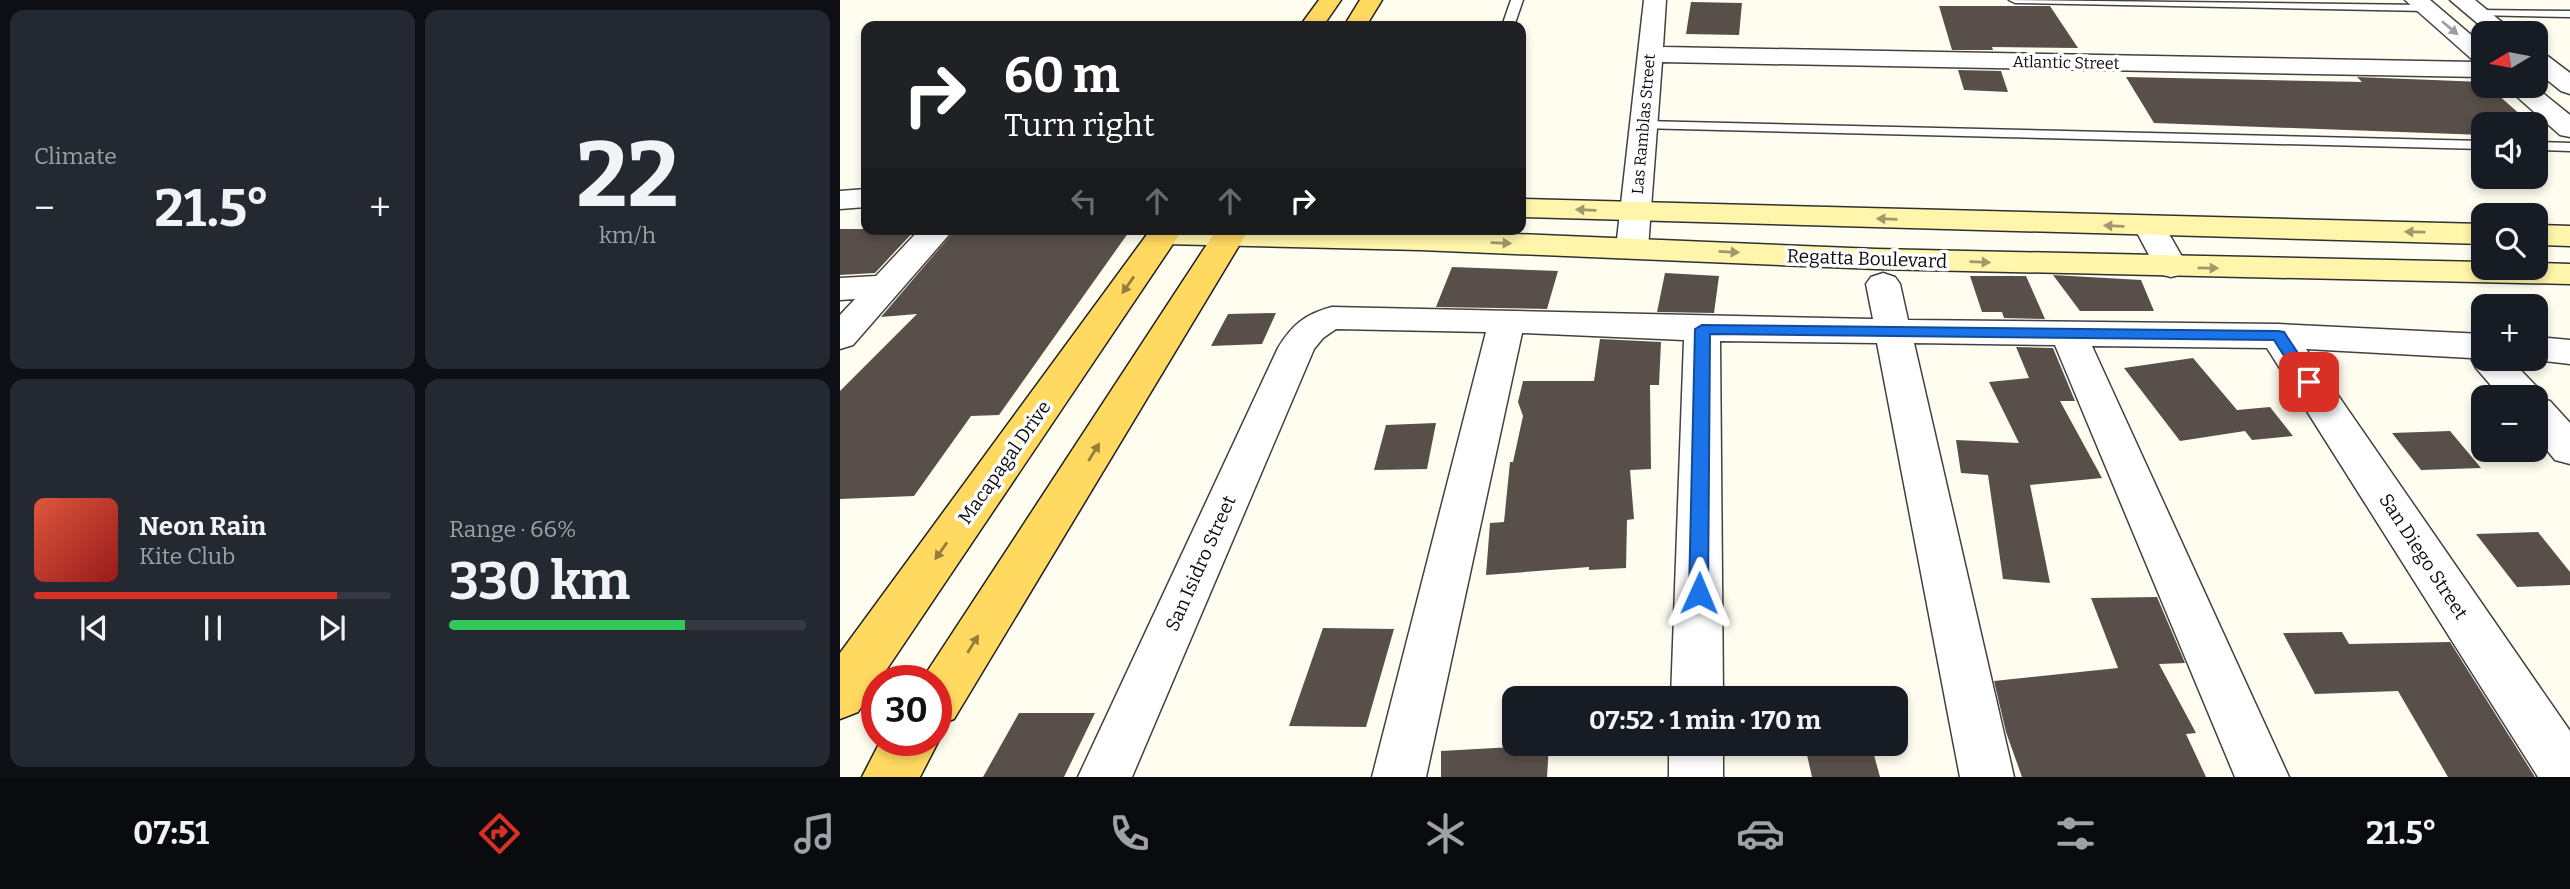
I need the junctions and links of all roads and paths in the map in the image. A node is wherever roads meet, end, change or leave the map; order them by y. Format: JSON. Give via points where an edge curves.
{"nodes":[{"id":1,"x":1330,"y":0,"type":"edge"},
{"id":2,"x":1371,"y":0,"type":"edge"},
{"id":3,"x":1517,"y":0,"type":"edge"},
{"id":4,"x":1655,"y":0,"type":"edge"},
{"id":5,"x":2015,"y":0,"type":"edge"},
{"id":6,"x":2421,"y":4,"type":"edge"},
{"id":7,"x":2470,"y":7,"type":"edge"},
{"id":8,"x":2570,"y":14,"type":"edge"},
{"id":9,"x":1315,"y":21,"type":"edge"},
{"id":10,"x":1358,"y":21,"type":"edge"},
{"id":11,"x":1510,"y":21,"type":"edge"},
{"id":12,"x":2488,"y":21,"type":"edge"},
{"id":13,"x":2471,"y":47,"type":"edge"},
{"id":14,"x":1649,"y":54,"type":"junction"},
{"id":15,"x":2471,"y":71,"type":"edge"},
{"id":16,"x":2532,"y":98,"type":"edge"},
{"id":17,"x":1643,"y":125,"type":"junction"},
{"id":18,"x":2570,"y":130,"type":"edge"},
{"id":19,"x":2471,"y":145,"type":"edge"},
{"id":20,"x":2548,"y":146,"type":"edge"},
{"id":21,"x":2570,"y":147,"type":"edge"},
{"id":22,"x":861,"y":198,"type":"edge"},
{"id":23,"x":840,"y":200,"type":"edge"},
{"id":24,"x":1526,"y":208,"type":"edge"},
{"id":25,"x":1636,"y":211,"type":"junction"},
{"id":26,"x":2150,"y":227,"type":"junction"},
{"id":27,"x":2471,"y":234,"type":"edge"},
{"id":28,"x":933,"y":235,"type":"edge"},
{"id":29,"x":1163,"y":235,"type":"edge"},
{"id":30,"x":1229,"y":235,"type":"edge"},
{"id":31,"x":1306,"y":235,"type":"edge"},
{"id":32,"x":2548,"y":235,"type":"edge"},
{"id":33,"x":2570,"y":236,"type":"edge"},
{"id":34,"x":1632,"y":248,"type":"junction"},
{"id":35,"x":2171,"y":267,"type":"junction"},
{"id":36,"x":2570,"y":274,"type":"edge"},
{"id":37,"x":1883,"y":284,"type":"dead end"},
{"id":38,"x":888,"y":286,"type":"junction"},
{"id":39,"x":840,"y":289,"type":"edge"},
{"id":40,"x":1507,"y":321,"type":"junction"},
{"id":41,"x":1702,"y":329,"type":"junction"},
{"id":42,"x":1895,"y":331,"type":"junction"},
{"id":43,"x":2068,"y":333,"type":"junction"},
{"id":44,"x":2278,"y":335,"type":"junction"},
{"id":45,"x":840,"y":337,"type":"edge"},
{"id":46,"x":2471,"y":350,"type":"edge"},
{"id":47,"x":2548,"y":350,"type":"edge"},
{"id":48,"x":2570,"y":352,"type":"edge"},
{"id":49,"x":2501,"y":371,"type":"edge"},
{"id":50,"x":2513,"y":385,"type":"edge"},
{"id":51,"x":2548,"y":424,"type":"edge"},
{"id":52,"x":2570,"y":449,"type":"edge"},
{"id":53,"x":952,"y":677,"type":"edge"},
{"id":54,"x":1697,"y":686,"type":"edge"},
{"id":55,"x":840,"y":695,"type":"edge"},
{"id":56,"x":902,"y":756,"type":"edge"},
{"id":57,"x":1696,"y":756,"type":"edge"},
{"id":58,"x":889,"y":777,"type":"edge"},
{"id":59,"x":1105,"y":777,"type":"edge"},
{"id":60,"x":1399,"y":777,"type":"edge"},
{"id":61,"x":1696,"y":777,"type":"edge"},
{"id":62,"x":1987,"y":777,"type":"edge"},
{"id":63,"x":2262,"y":777,"type":"edge"},
{"id":64,"x":2569,"y":777,"type":"edge"}],
"edges":[{"from":1,"to":9,"type":"main road"},
{"from":2,"to":10,"type":"main road"},
{"from":3,"to":11,"type":"lane"},
{"from":4,"to":14,"type":"street","name":"Las Ramblas Street"},
{"from":5,"to":6,"type":"lane"},
{"from":6,"to":13,"type":"street","one_way":true},
{"from":7,"to":8,"type":"lane"},
{"from":7,"to":12,"type":"street"},
{"from":14,"to":15,"type":"street","name":"Atlantic Street"},
{"from":14,"to":17,"type":"street","name":"Las Ramblas Street"},
{"from":16,"to":18,"type":"street"},
{"from":17,"to":19,"type":"lane"},
{"from":17,"to":25,"type":"street","name":"Las Ramblas Street"},
{"from":20,"to":21,"type":"lane"},
{"from":22,"to":23,"type":"street"},
{"from":25,"to":24,"type":"street","name":"Regatta Boulevard","one_way":true},
{"from":26,"to":25,"type":"street","name":"Regatta Boulevard","one_way":true},
{"from":25,"to":34,"type":"street","name":"Las Ramblas Street"},
{"from":27,"to":26,"type":"street","name":"Regatta Boulevard","one_way":true},
{"from":26,"to":35,"type":"street"},
{"from":28,"to":38,"type":"street"},
{"from":29,"to":55,"type":"main road","name":"Macapagal Drive","one_way":true},
{"from":53,"to":30,"type":"main road","one_way":true},
{"from":31,"to":34,"type":"street","name":"Regatta Boulevard","one_way":true},
{"from":32,"to":33,"type":"street"},
{"from":34,"to":35,"type":"street","name":"Regatta Boulevard","one_way":true},
{"from":35,"to":36,"type":"street","name":"Regatta Boulevard","one_way":true},
{"from":37,"to":42,"type":"street"},
{"from":38,"to":39,"type":"street"},
{"from":38,"to":45,"type":"street"},
{"from":40,"to":41,"type":"street","name":"San Isidro Street"},
{"from":40,"to":59,"type":"street","name":"San Isidro Street","via":[[1332,318],[1315,324],[1296,348]]},
{"from":40,"to":60,"type":"street"},
{"from":41,"to":42,"type":"street","name":"San Isidro Street"},
{"from":41,"to":54,"type":"street"},
{"from":42,"to":43,"type":"street","name":"San Isidro Street"},
{"from":42,"to":62,"type":"street"},
{"from":43,"to":44,"type":"street","name":"San Isidro Street"},
{"from":43,"to":63,"type":"street"},
{"from":44,"to":46,"type":"street","name":"San Isidro Street"},
{"from":44,"to":64,"type":"street","name":"San Diego Street"},
{"from":47,"to":48,"type":"street"},
{"from":49,"to":50,"type":"street"},
{"from":51,"to":52,"type":"street"},
{"from":56,"to":58,"type":"main road"},
{"from":57,"to":61,"type":"street"}]}
